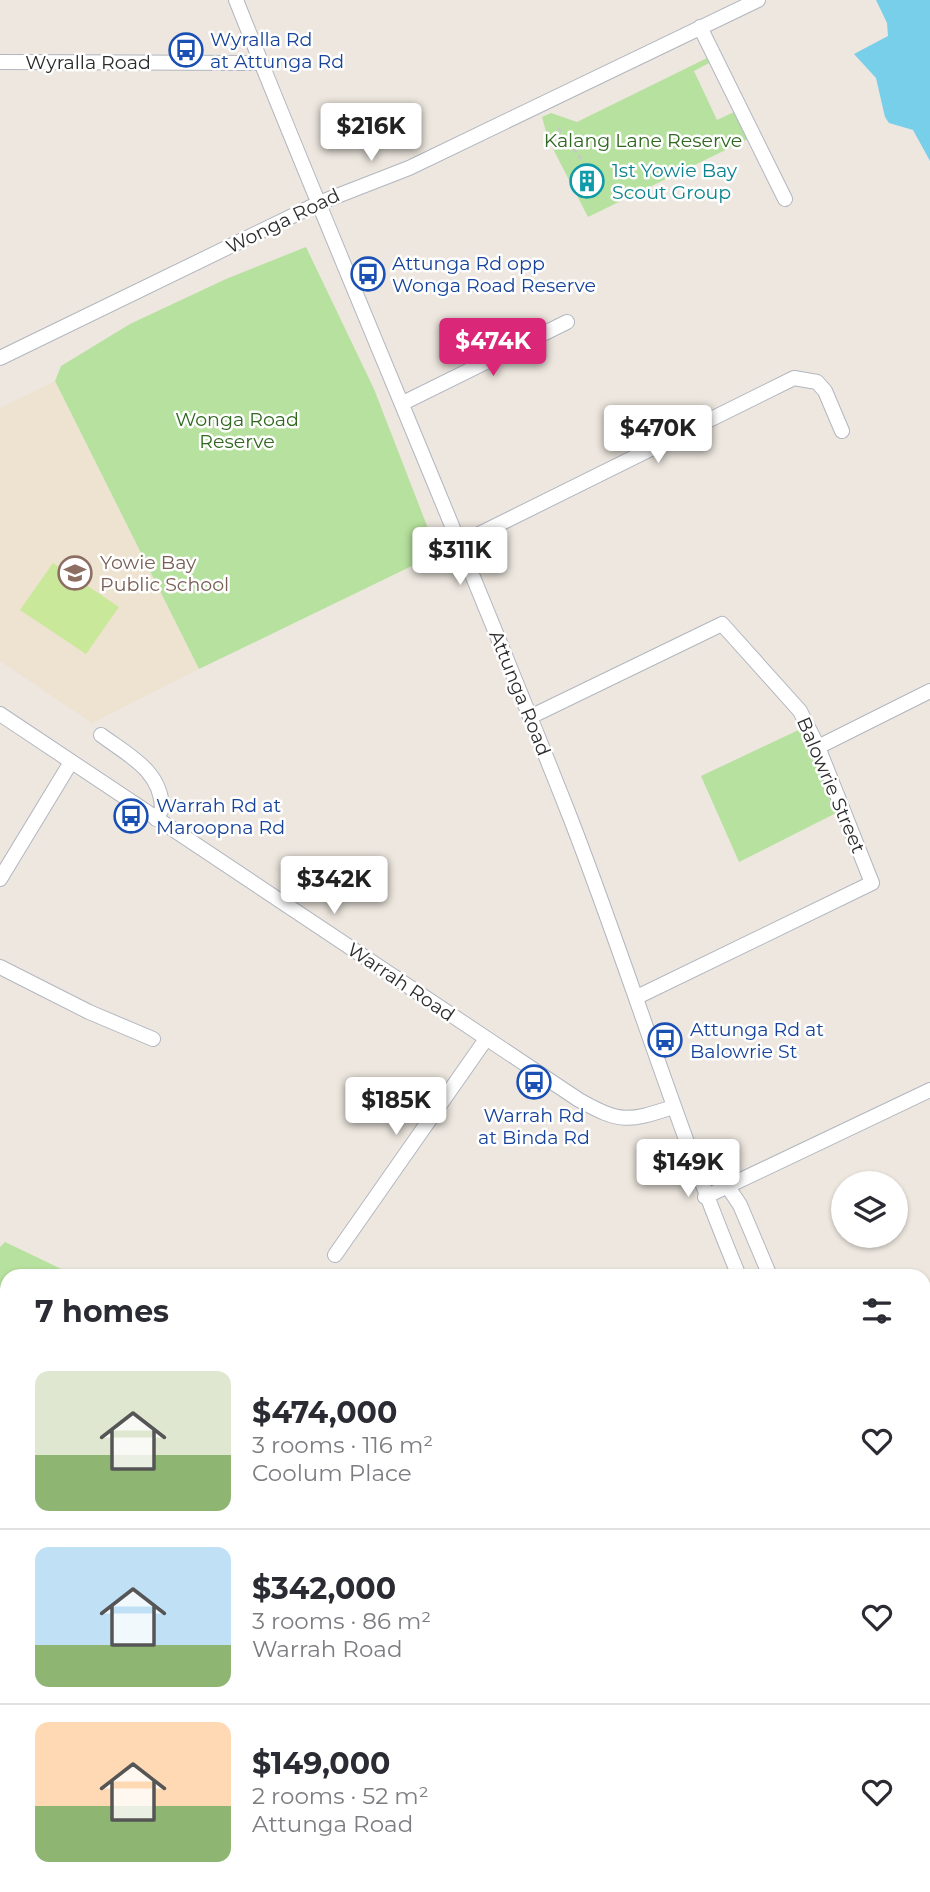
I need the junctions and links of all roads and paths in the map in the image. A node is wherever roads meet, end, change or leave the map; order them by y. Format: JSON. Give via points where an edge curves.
{"nodes":[{"id":1,"x":236,"y":0,"type":"edge"},
{"id":2,"x":758,"y":0,"type":"edge"},
{"id":3,"x":701,"y":27,"type":"junction"},
{"id":4,"x":0,"y":62,"type":"edge"},
{"id":5,"x":261,"y":63,"type":"junction"},
{"id":6,"x":558,"y":128,"type":"dead end"},
{"id":7,"x":584,"y":163,"type":"dead end"},
{"id":8,"x":785,"y":199,"type":"dead end"},
{"id":9,"x":319,"y":203,"type":"junction"},
{"id":10,"x":567,"y":322,"type":"dead end"},
{"id":11,"x":0,"y":358,"type":"edge"},
{"id":12,"x":403,"y":403,"type":"junction"},
{"id":13,"x":842,"y":431,"type":"dead end"},
{"id":14,"x":461,"y":543,"type":"junction"},
{"id":15,"x":930,"y":691,"type":"edge"},
{"id":16,"x":0,"y":714,"type":"edge"},
{"id":17,"x":530,"y":717,"type":"junction"},
{"id":18,"x":101,"y":735,"type":"dead end"},
{"id":19,"x":818,"y":747,"type":"junction"},
{"id":20,"x":71,"y":762,"type":"junction"},
{"id":21,"x":156,"y":819,"type":"junction"},
{"id":22,"x":0,"y":879,"type":"edge"},
{"id":23,"x":0,"y":967,"type":"edge"},
{"id":24,"x":637,"y":997,"type":"junction"},
{"id":25,"x":153,"y":1039,"type":"dead end"},
{"id":26,"x":486,"y":1039,"type":"junction"},
{"id":27,"x":930,"y":1090,"type":"edge"},
{"id":28,"x":673,"y":1107,"type":"junction"},
{"id":29,"x":727,"y":1187,"type":"junction"},
{"id":30,"x":705,"y":1196,"type":"junction"},
{"id":31,"x":335,"y":1255,"type":"dead end"},
{"id":32,"x":736,"y":1269,"type":"edge"},
{"id":33,"x":767,"y":1269,"type":"edge"}],
"edges":[{"from":1,"to":5,"type":"street","name":"Attunga Road"},
{"from":2,"to":3,"type":"street","name":"Wonga Road"},
{"from":3,"to":8,"type":"street"},
{"from":3,"to":9,"type":"street","name":"Wonga Road","via":[[409,168]]},
{"from":4,"to":5,"type":"street","name":"Wyralla Road"},
{"from":5,"to":9,"type":"street","name":"Attunga Road"},
{"from":6,"to":7,"type":"path"},
{"from":9,"to":11,"type":"street","name":"Wonga Road"},
{"from":9,"to":12,"type":"street","name":"Attunga Road"},
{"from":10,"to":12,"type":"street"},
{"from":12,"to":14,"type":"street","name":"Attunga Road"},
{"from":13,"to":14,"type":"street","via":[[817,382],[794,378]]},
{"from":14,"to":17,"type":"street","name":"Attunga Road"},
{"from":15,"to":19,"type":"street"},
{"from":16,"to":20,"type":"street","name":"Warrah Road"},
{"from":17,"to":19,"type":"street","name":"Balowrie Street","via":[[722,624],[800,711]]},
{"from":17,"to":24,"type":"street","name":"Attunga Road"},
{"from":18,"to":21,"type":"street","via":[[158,782],[162,809]]},
{"from":19,"to":24,"type":"street","name":"Balowrie Street","via":[[872,883]]},
{"from":20,"to":21,"type":"street","name":"Warrah Road"},
{"from":20,"to":22,"type":"street"},
{"from":21,"to":26,"type":"street","name":"Warrah Road"},
{"from":23,"to":25,"type":"street"},
{"from":24,"to":28,"type":"street","name":"Attunga Road"},
{"from":26,"to":28,"type":"street","name":"Warrah Road","via":[[615,1118],[637,1118]]},
{"from":26,"to":31,"type":"street"},
{"from":27,"to":29,"type":"street"},
{"from":28,"to":30,"type":"street","name":"Attunga Road"},
{"from":29,"to":30,"type":"street"},
{"from":29,"to":33,"type":"street","via":[[740,1205]]},
{"from":30,"to":32,"type":"street","name":"Attunga Road"}]}
